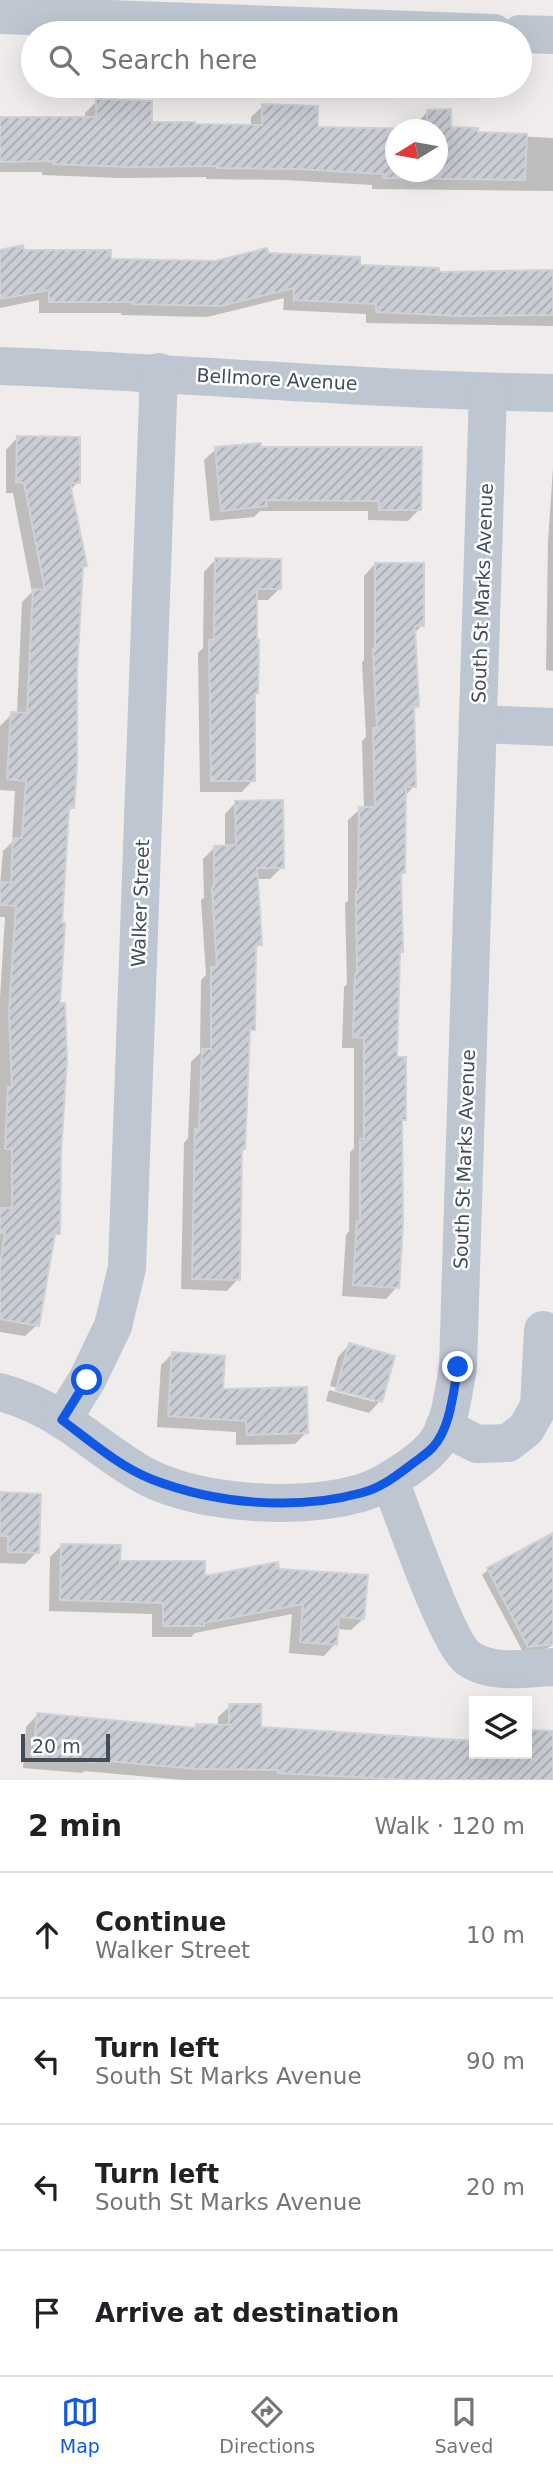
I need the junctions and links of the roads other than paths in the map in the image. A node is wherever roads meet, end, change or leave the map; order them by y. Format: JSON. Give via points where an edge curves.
{"nodes":[{"id":1,"x":0,"y":15,"type":"edge"},
{"id":2,"x":165,"y":21,"type":"edge"},
{"id":3,"x":532,"y":35,"type":"edge"},
{"id":4,"x":553,"y":36,"type":"edge"},
{"id":5,"x":0,"y":366,"type":"edge"},
{"id":6,"x":159,"y":372,"type":"junction"},
{"id":7,"x":488,"y":392,"type":"junction"},
{"id":8,"x":553,"y":393,"type":"edge"},
{"id":9,"x":479,"y":724,"type":"junction"},
{"id":10,"x":553,"y":727,"type":"edge"},
{"id":11,"x":543,"y":1330,"type":"dead end"},
{"id":12,"x":0,"y":1392,"type":"edge"},
{"id":13,"x":62,"y":1420,"type":"junction"},
{"id":14,"x":444,"y":1427,"type":"junction"},
{"id":15,"x":390,"y":1481,"type":"junction"},
{"id":16,"x":553,"y":1667,"type":"edge"}],
"edges":[{"from":1,"to":2,"type":"street"},
{"from":3,"to":4,"type":"street"},
{"from":5,"to":6,"type":"street","name":"Bellmore Avenue"},
{"from":6,"to":7,"type":"street","name":"Bellmore Avenue"},
{"from":6,"to":13,"type":"street","name":"Walker Street","via":[[127,1268],[113,1326]]},
{"from":7,"to":8,"type":"street","name":"Bellmore Avenue"},
{"from":7,"to":9,"type":"street","name":"South St Marks Avenue"},
{"from":9,"to":10,"type":"street"},
{"from":9,"to":14,"type":"street","name":"South St Marks Avenue","via":[[458,1367]]},
{"from":11,"to":14,"type":"street","via":[[539,1406],[526,1429],[508,1443],[477,1444]]},
{"from":12,"to":13,"type":"street","name":"South St Marks Avenue"},
{"from":13,"to":15,"type":"street","name":"South St Marks Avenue","via":[[148,1478],[190,1493],[252,1502],[315,1502],[363,1493]]},
{"from":14,"to":15,"type":"street","name":"South St Marks Avenue","via":[[433,1447]]},
{"from":15,"to":16,"type":"street","via":[[450,1631],[467,1658],[492,1668]]}]}
